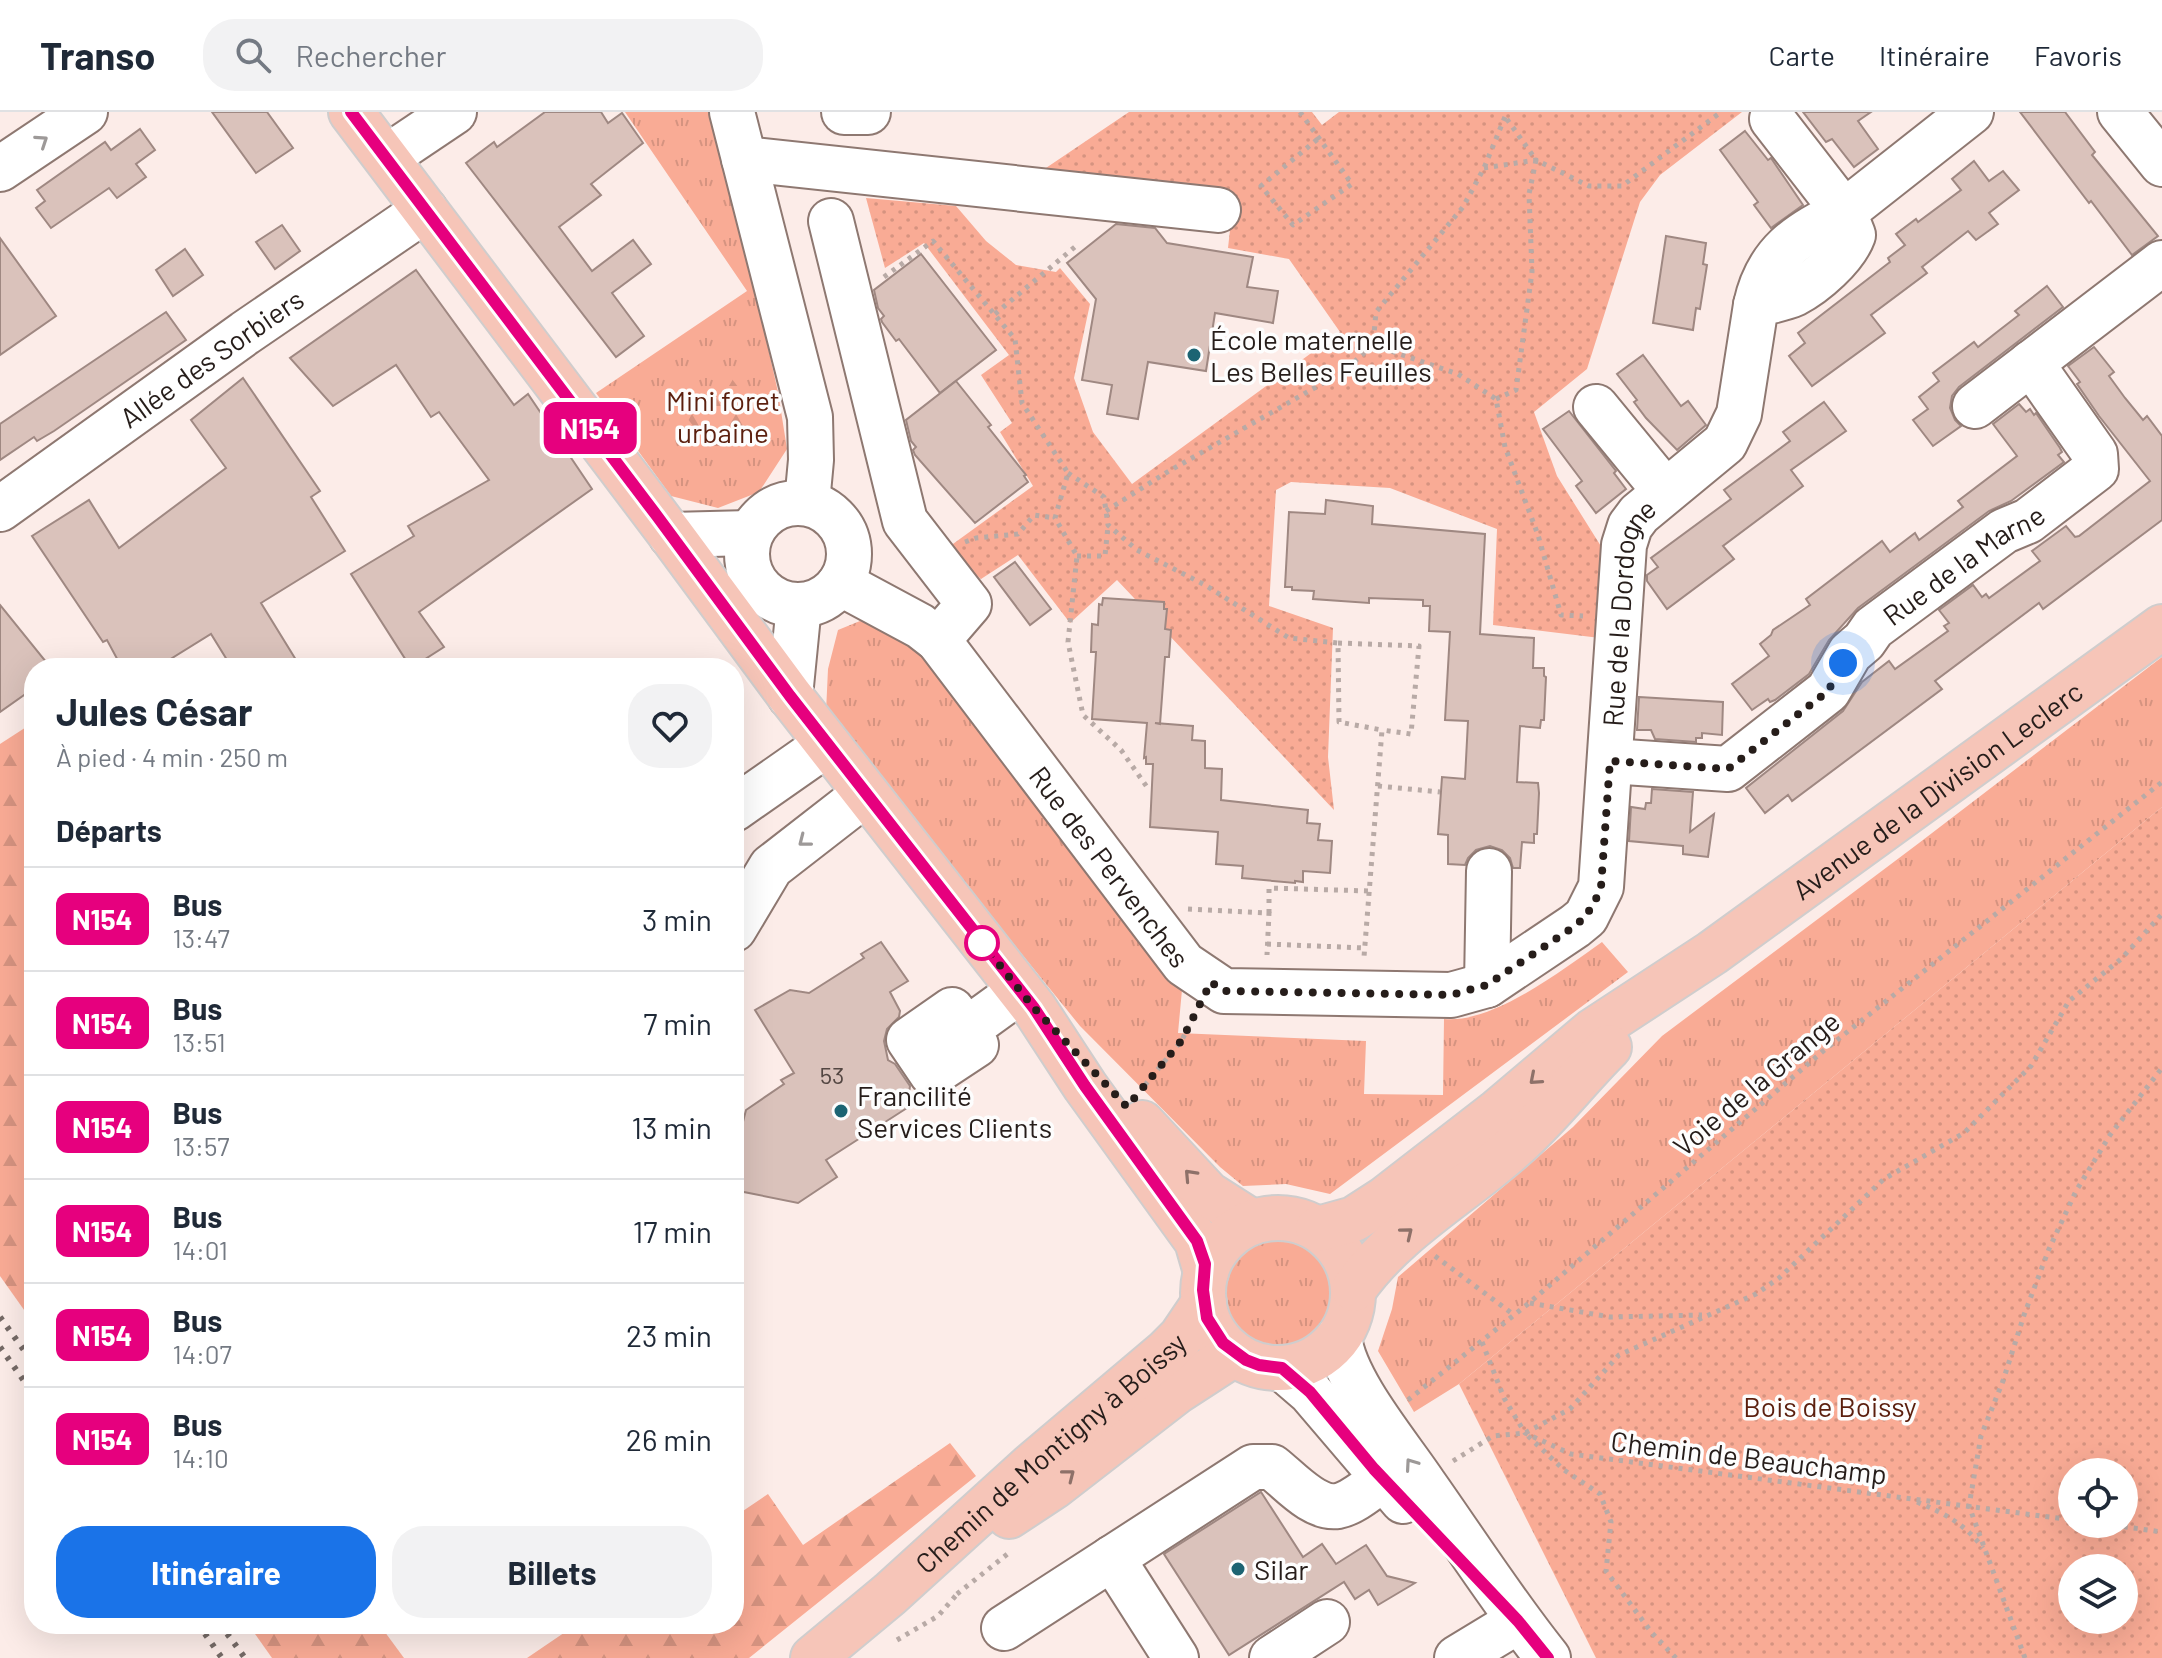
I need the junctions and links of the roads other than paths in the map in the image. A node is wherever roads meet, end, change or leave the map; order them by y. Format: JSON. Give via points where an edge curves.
{"nodes":[{"id":1,"x":85,"y":112,"type":"edge"},
{"id":2,"x":351,"y":112,"type":"edge"},
{"id":3,"x":454,"y":112,"type":"edge"},
{"id":4,"x":844,"y":112,"type":"edge"},
{"id":5,"x":868,"y":112,"type":"edge"},
{"id":6,"x":1971,"y":112,"type":"edge"},
{"id":7,"x":2120,"y":112,"type":"edge"},
{"id":8,"x":740,"y":113,"type":"edge"},
{"id":9,"x":1772,"y":119,"type":"dead end"},
{"id":10,"x":387,"y":157,"type":"junction"},
{"id":11,"x":744,"y":159,"type":"junction"},
{"id":12,"x":2162,"y":164,"type":"edge"},
{"id":13,"x":0,"y":169,"type":"edge"},
{"id":14,"x":425,"y":210,"type":"junction"},
{"id":15,"x":1218,"y":210,"type":"dead end"},
{"id":16,"x":1844,"y":212,"type":"junction"},
{"id":17,"x":831,"y":221,"type":"dead end"},
{"id":18,"x":2162,"y":263,"type":"edge"},
{"id":19,"x":2031,"y":363,"type":"junction"},
{"id":20,"x":1975,"y":406,"type":"dead end"},
{"id":21,"x":1596,"y":407,"type":"dead end"},
{"id":22,"x":1665,"y":491,"type":"junction"},
{"id":23,"x":807,"y":503,"type":"junction"},
{"id":24,"x":0,"y":509,"type":"edge"},
{"id":25,"x":750,"y":533,"type":"junction"},
{"id":26,"x":671,"y":535,"type":"junction"},
{"id":27,"x":840,"y":583,"type":"junction"},
{"id":28,"x":799,"y":605,"type":"junction"},
{"id":29,"x":2162,"y":627,"type":"edge"},
{"id":30,"x":938,"y":640,"type":"junction"},
{"id":31,"x":790,"y":696,"type":"junction"},
{"id":32,"x":827,"y":744,"type":"junction"},
{"id":33,"x":1610,"y":761,"type":"junction"},
{"id":34,"x":865,"y":794,"type":"junction"},
{"id":35,"x":744,"y":802,"type":"edge"},
{"id":36,"x":1489,"y":871,"type":"dead end"},
{"id":37,"x":1601,"y":887,"type":"joint"},
{"id":38,"x":744,"y":912,"type":"edge"},
{"id":39,"x":1712,"y":953,"type":"junction"},
{"id":40,"x":1487,"y":985,"type":"junction"},
{"id":41,"x":1027,"y":1000,"type":"junction"},
{"id":42,"x":966,"y":1030,"type":"dead end"},
{"id":43,"x":1252,"y":1222,"type":"junction"},
{"id":44,"x":1318,"y":1229,"type":"junction"},
{"id":45,"x":1205,"y":1288,"type":"junction"},
{"id":46,"x":1354,"y":1289,"type":"junction"},
{"id":47,"x":1339,"y":1337,"type":"junction"},
{"id":48,"x":1234,"y":1354,"type":"junction"},
{"id":49,"x":1282,"y":1368,"type":"junction"},
{"id":50,"x":1403,"y":1481,"type":"junction"},
{"id":51,"x":1112,"y":1558,"type":"junction"},
{"id":52,"x":890,"y":1594,"type":"junction"},
{"id":53,"x":1518,"y":1621,"type":"junction"},
{"id":54,"x":1327,"y":1622,"type":"dead end"},
{"id":55,"x":1004,"y":1628,"type":"dead end"},
{"id":56,"x":813,"y":1658,"type":"edge"},
{"id":57,"x":1176,"y":1658,"type":"edge"},
{"id":58,"x":1272,"y":1658,"type":"edge"},
{"id":59,"x":1457,"y":1658,"type":"edge"},
{"id":60,"x":1548,"y":1658,"type":"edge"}],
"edges":[{"from":13,"to":1,"type":"street","one_way":true},
{"from":2,"to":10,"type":"main road"},
{"from":3,"to":10,"type":"street"},
{"from":4,"to":5,"type":"street"},
{"from":6,"to":16,"type":"street"},
{"from":7,"to":12,"type":"street"},
{"from":8,"to":11,"type":"street"},
{"from":9,"to":16,"type":"street"},
{"from":10,"to":14,"type":"main road"},
{"from":11,"to":15,"type":"street"},
{"from":11,"to":23,"type":"street","via":[[810,417]]},
{"from":14,"to":24,"type":"street","name":"Allée des Sorbiers"},
{"from":14,"to":26,"type":"main road"},
{"from":16,"to":22,"type":"street","name":"Rue de la Dordogne","via":[[1853,235],[1839,260],[1794,294],[1756,305],[1739,414],[1725,443]]},
{"from":17,"to":30,"type":"street","via":[[905,521],[969,604]]},
{"from":18,"to":19,"type":"street"},
{"from":19,"to":20,"type":"street"},
{"from":19,"to":33,"type":"street","name":"Rue de la Marne","via":[[2095,454],[2096,469],[1873,628],[1850,653],[1828,691],[1728,769]]},
{"from":21,"to":22,"type":"street","name":"Rue de la Dordogne"},
{"from":22,"to":33,"type":"street","name":"Rue de la Dordogne","via":[[1639,514],[1624,545]]},
{"from":23,"to":25,"type":"street","via":[[780,505]]},
{"from":23,"to":27,"type":"street","via":[[833,517],[848,542]]},
{"from":25,"to":26,"type":"street"},
{"from":25,"to":28,"type":"street","via":[[746,550],[755,582],[782,603]]},
{"from":26,"to":31,"type":"main road"},
{"from":27,"to":28,"type":"street","via":[[822,599]]},
{"from":27,"to":30,"type":"street","name":"Rue des Pervenches"},
{"from":28,"to":31,"type":"street"},
{"from":29,"to":39,"type":"main road","name":"Avenue de la Division Leclerc"},
{"from":30,"to":40,"type":"street","name":"Rue des Pervenches","via":[[1184,964],[1224,991],[1451,995]]},
{"from":31,"to":32,"type":"main road"},
{"from":32,"to":34,"type":"main road"},
{"from":32,"to":35,"type":"street"},
{"from":33,"to":37,"type":"street","name":"Rue de la Dordogne"},
{"from":34,"to":38,"type":"street","one_way":true,"via":[[771,867]]},
{"from":34,"to":41,"type":"main road"},
{"from":36,"to":40,"type":"street"},
{"from":37,"to":40,"type":"street","name":"Rue des Pervenches","via":[[1586,917]]},
{"from":39,"to":44,"type":"main road","name":"Avenue de la Division Leclerc","one_way":true,"via":[[1593,1031],[1366,1213]]},
{"from":46,"to":39,"type":"main road","name":"Avenue de la Division Leclerc","one_way":true,"via":[[1399,1239],[1516,1146],[1610,1046]]},
{"from":41,"to":42,"type":"street"},
{"from":43,"to":41,"type":"main road","one_way":true,"via":[[1208,1194]]},
{"from":41,"to":45,"type":"main road","via":[[1197,1241]]},
{"from":43,"to":44,"type":"main road","via":[[1286,1218]]},
{"from":43,"to":45,"type":"main road","via":[[1221,1243]]},
{"from":44,"to":46,"type":"main road","via":[[1343,1255]]},
{"from":45,"to":48,"type":"main road","via":[[1214,1331]]},
{"from":45,"to":52,"type":"main road","name":"Chemin de Montigny à Boissy","via":[[1195,1319],[1167,1351]]},
{"from":46,"to":47,"type":"main road","via":[[1348,1322]]},
{"from":47,"to":49,"type":"main road","via":[[1316,1357]]},
{"from":50,"to":47,"type":"street","one_way":true,"via":[[1382,1422],[1345,1364]]},
{"from":48,"to":49,"type":"main road"},
{"from":52,"to":48,"type":"main road","name":"Chemin de Montigny à Boissy","one_way":true,"via":[[1053,1487]]},
{"from":49,"to":50,"type":"street"},
{"from":50,"to":51,"type":"street","via":[[1340,1506],[1325,1505],[1272,1467],[1253,1467]]},
{"from":50,"to":53,"type":"street"},
{"from":51,"to":55,"type":"street"},
{"from":51,"to":57,"type":"street"},
{"from":52,"to":56,"type":"main road","name":"Chemin de Montigny à Boissy"},
{"from":53,"to":59,"type":"street"},
{"from":53,"to":60,"type":"street"},
{"from":54,"to":58,"type":"street"}]}
